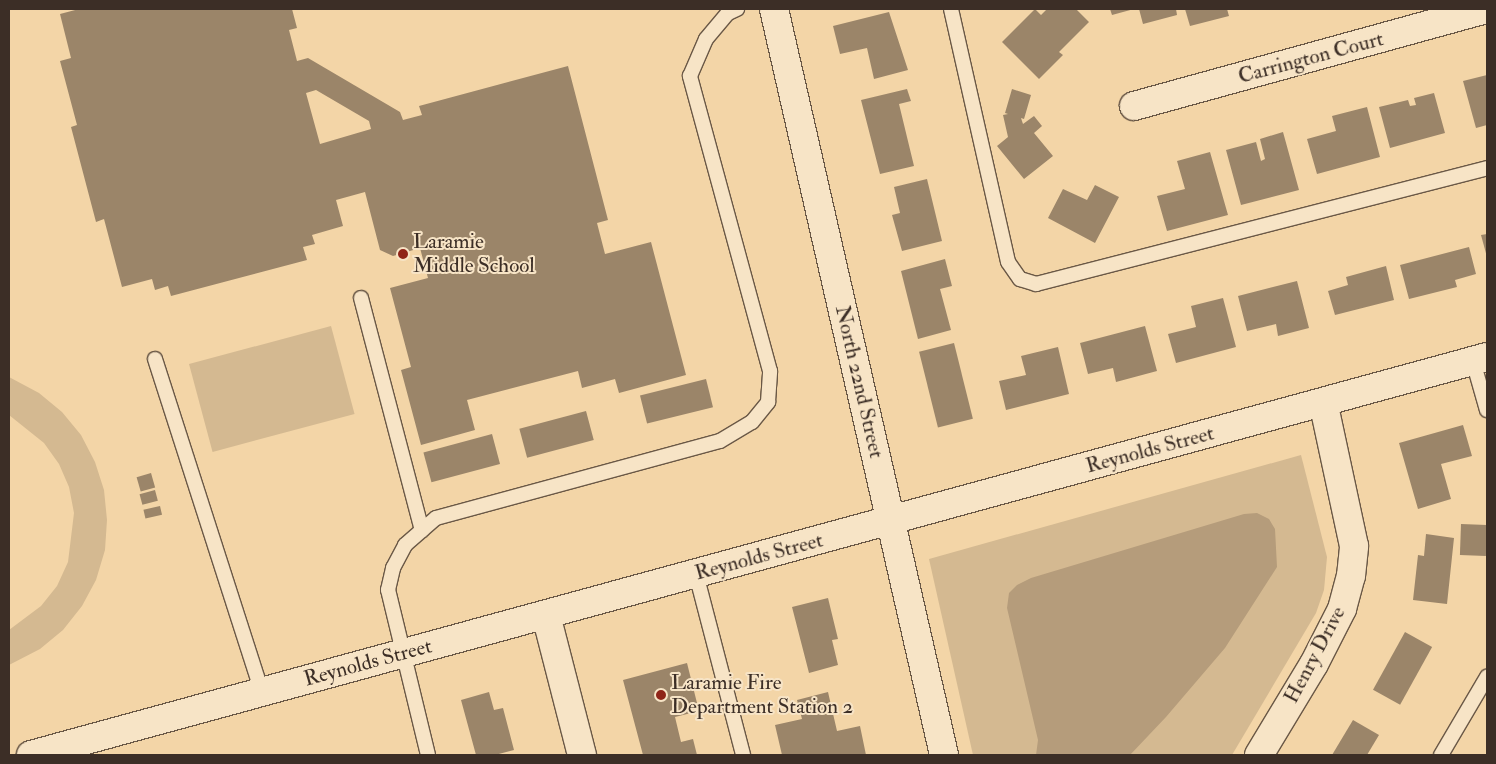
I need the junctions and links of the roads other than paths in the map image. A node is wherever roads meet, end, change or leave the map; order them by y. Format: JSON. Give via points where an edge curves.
{"nodes":[{"id":1,"x":737,"y":9,"type":"edge"},
{"id":2,"x":774,"y":9,"type":"edge"},
{"id":3,"x":951,"y":9,"type":"edge"},
{"id":4,"x":1487,"y":9,"type":"edge"},
{"id":5,"x":1134,"y":106,"type":"dead end"},
{"id":6,"x":1487,"y":168,"type":"edge"},
{"id":7,"x":360,"y":298,"type":"dead end"},
{"id":8,"x":155,"y":359,"type":"dead end"},
{"id":9,"x":1480,"y":359,"type":"edge"},
{"id":10,"x":1323,"y":402,"type":"junction"},
{"id":11,"x":1487,"y":410,"type":"edge"},
{"id":12,"x":890,"y":521,"type":"junction"},
{"id":13,"x":422,"y":530,"type":"junction"},
{"id":14,"x":696,"y":574,"type":"junction"},
{"id":15,"x":546,"y":615,"type":"junction"},
{"id":16,"x":402,"y":654,"type":"junction"},
{"id":17,"x":1487,"y":677,"type":"edge"},
{"id":18,"x":262,"y":692,"type":"junction"},
{"id":19,"x":31,"y":755,"type":"edge"},
{"id":20,"x":428,"y":755,"type":"edge"},
{"id":21,"x":582,"y":755,"type":"edge"},
{"id":22,"x":743,"y":755,"type":"edge"},
{"id":23,"x":944,"y":755,"type":"edge"},
{"id":24,"x":1259,"y":755,"type":"edge"},
{"id":25,"x":1441,"y":755,"type":"edge"}],
"edges":[{"from":1,"to":13,"type":"lane","via":[[728,13],[706,39],[690,76],[770,371],[768,402],[752,422],[720,441],[436,518]]},
{"from":2,"to":12,"type":"street","name":"North 22nd Street"},
{"from":3,"to":6,"type":"lane","via":[[1008,262],[1020,279],[1036,284]]},
{"from":4,"to":5,"type":"street","name":"Carrington Court"},
{"from":7,"to":13,"type":"lane"},
{"from":8,"to":18,"type":"lane"},
{"from":9,"to":10,"type":"street","name":"Reynolds Street"},
{"from":9,"to":11,"type":"lane"},
{"from":10,"to":12,"type":"street","name":"Reynolds Street"},
{"from":10,"to":24,"type":"street","name":"Henry Drive","via":[[1354,546],[1351,576],[1342,609],[1314,664]]},
{"from":12,"to":14,"type":"street","name":"Reynolds Street"},
{"from":12,"to":23,"type":"street","name":"North 22nd Street"},
{"from":13,"to":16,"type":"lane","via":[[405,545],[393,568],[388,590]]},
{"from":14,"to":15,"type":"street","name":"Reynolds Street"},
{"from":14,"to":22,"type":"lane"},
{"from":15,"to":16,"type":"street","name":"Reynolds Street"},
{"from":15,"to":21,"type":"street"},
{"from":16,"to":18,"type":"street","name":"Reynolds Street"},
{"from":16,"to":20,"type":"lane"},
{"from":17,"to":25,"type":"lane"},
{"from":18,"to":19,"type":"street","name":"Reynolds Street"}]}
